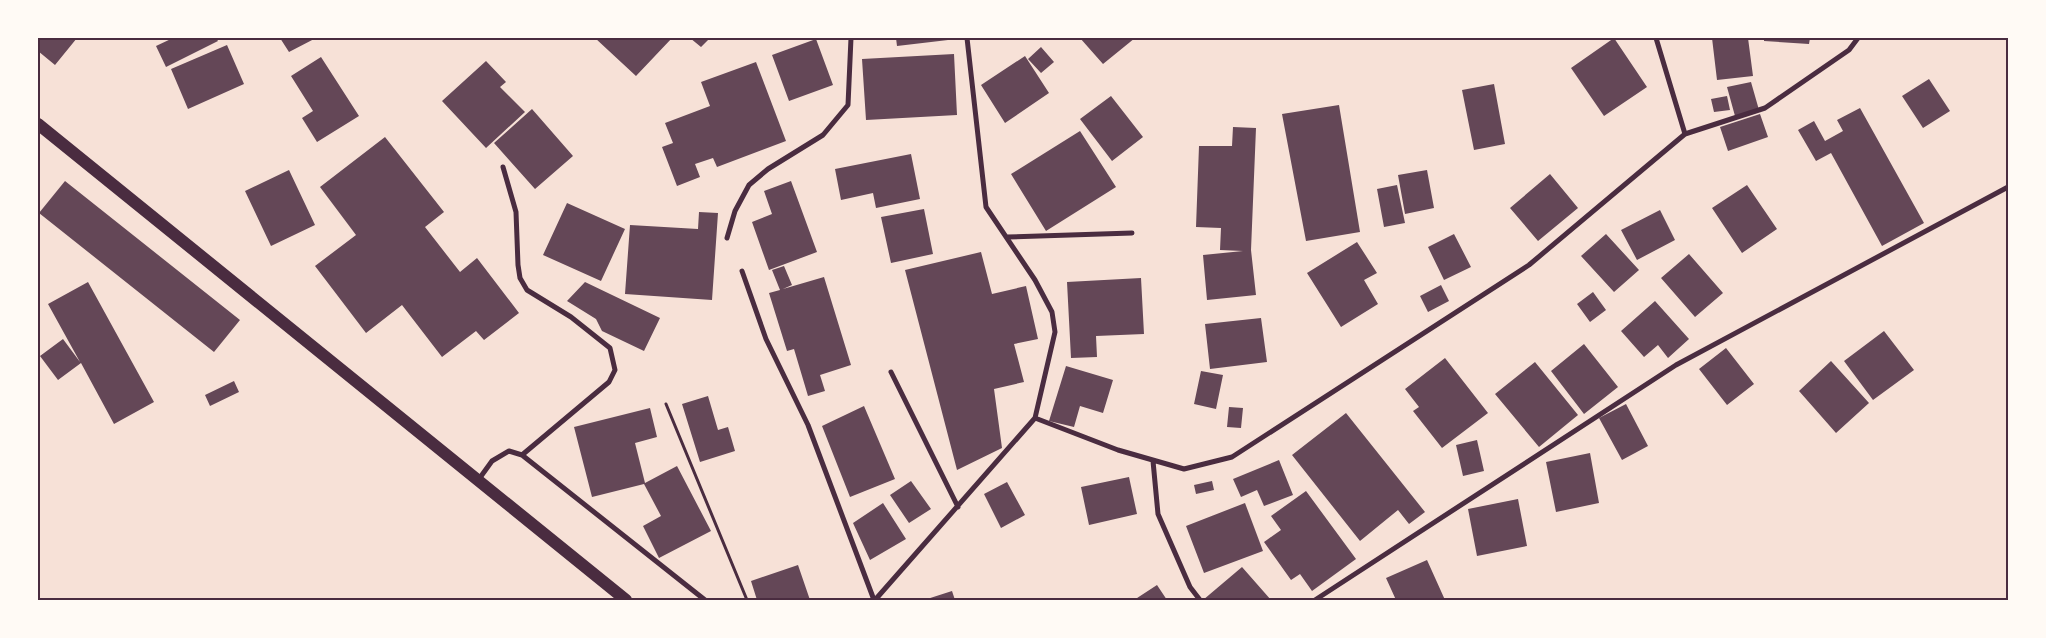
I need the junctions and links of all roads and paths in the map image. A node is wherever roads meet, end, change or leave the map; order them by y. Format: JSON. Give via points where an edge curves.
{"nodes":[{"id":1,"x":851,"y":38,"type":"edge"},
{"id":2,"x":966,"y":38,"type":"edge"},
{"id":3,"x":1656,"y":38,"type":"edge"},
{"id":4,"x":1858,"y":38,"type":"edge"},
{"id":5,"x":38,"y":124,"type":"edge"},
{"id":6,"x":1685,"y":134,"type":"junction"},
{"id":7,"x":503,"y":166,"type":"dead end"},
{"id":8,"x":2008,"y":187,"type":"edge"},
{"id":9,"x":1132,"y":234,"type":"dead end"},
{"id":10,"x":1007,"y":237,"type":"junction"},
{"id":11,"x":727,"y":238,"type":"dead end"},
{"id":12,"x":742,"y":271,"type":"dead end"},
{"id":13,"x":890,"y":372,"type":"dead end"},
{"id":14,"x":666,"y":404,"type":"dead end"},
{"id":15,"x":1035,"y":418,"type":"junction"},
{"id":16,"x":522,"y":455,"type":"junction"},
{"id":17,"x":1153,"y":460,"type":"junction"},
{"id":18,"x":478,"y":481,"type":"junction"},
{"id":19,"x":958,"y":507,"type":"junction"},
{"id":20,"x":626,"y":600,"type":"edge"},
{"id":21,"x":705,"y":600,"type":"edge"},
{"id":22,"x":747,"y":600,"type":"edge"},
{"id":23,"x":875,"y":600,"type":"edge"},
{"id":24,"x":1200,"y":600,"type":"edge"},
{"id":25,"x":1315,"y":600,"type":"edge"}],
"edges":[{"from":1,"to":11,"type":"street","via":[[848,105],[824,135],[768,169],[750,185],[735,211]]},
{"from":2,"to":10,"type":"street","via":[[986,207]]},
{"from":3,"to":6,"type":"street"},
{"from":4,"to":6,"type":"street","via":[[1849,50],[1764,108]]},
{"from":5,"to":18,"type":"main road"},
{"from":6,"to":17,"type":"street","via":[[1529,265],[1232,457],[1184,469]]},
{"from":7,"to":16,"type":"street","via":[[516,212],[520,278],[527,290],[571,317],[610,348],[615,370],[609,382]]},
{"from":8,"to":25,"type":"street","via":[[1676,365]]},
{"from":9,"to":10,"type":"street"},
{"from":10,"to":15,"type":"street","via":[[1052,312],[1055,332]]},
{"from":12,"to":23,"type":"street","via":[[766,339],[808,425]]},
{"from":13,"to":19,"type":"street"},
{"from":14,"to":22,"type":"path"},
{"from":15,"to":17,"type":"street"},
{"from":15,"to":19,"type":"street"},
{"from":16,"to":18,"type":"street","via":[[509,451],[492,461]]},
{"from":16,"to":21,"type":"street"},
{"from":17,"to":24,"type":"street","via":[[1158,514],[1190,587]]},
{"from":18,"to":20,"type":"main road"},
{"from":19,"to":23,"type":"street"}]}
